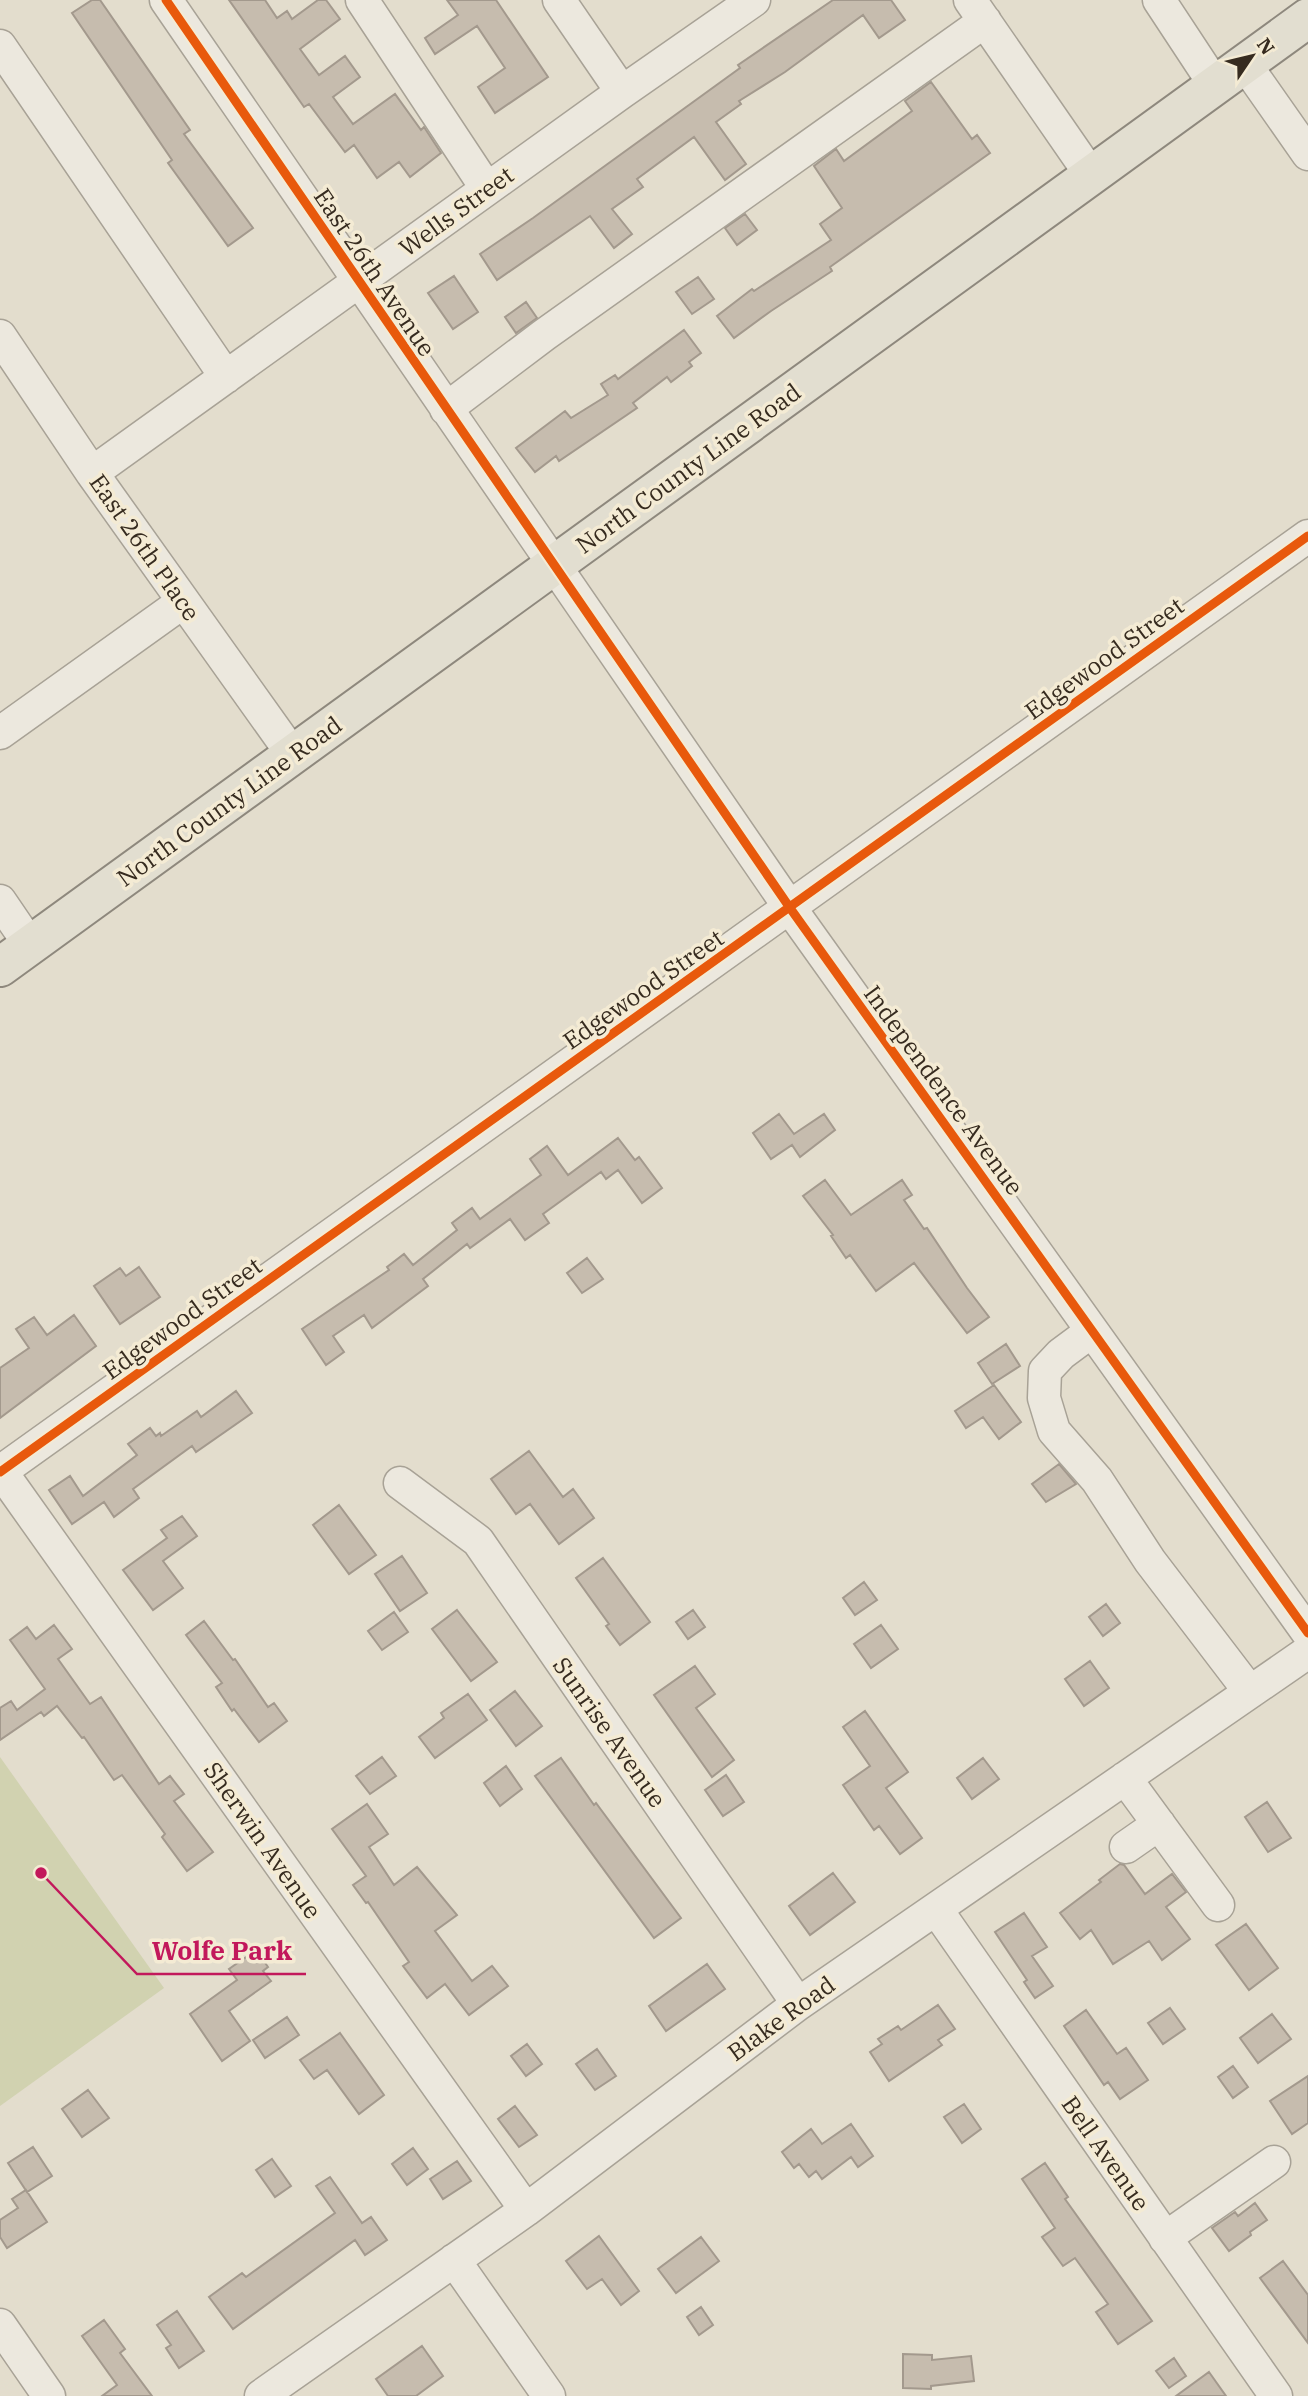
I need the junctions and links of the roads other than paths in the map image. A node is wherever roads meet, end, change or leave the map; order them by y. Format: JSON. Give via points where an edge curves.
{"nodes":[{"id":1,"x":166,"y":0,"type":"edge"},
{"id":2,"x":362,"y":0,"type":"edge"},
{"id":3,"x":559,"y":0,"type":"edge"},
{"id":4,"x":754,"y":0,"type":"edge"},
{"id":5,"x":1159,"y":0,"type":"edge"},
{"id":6,"x":977,"y":10,"type":"edge"},
{"id":7,"x":1308,"y":18,"type":"edge"},
{"id":8,"x":0,"y":46,"type":"edge"},
{"id":9,"x":1230,"y":74,"type":"junction"},
{"id":10,"x":622,"y":92,"type":"junction"},
{"id":11,"x":1308,"y":154,"type":"edge"},
{"id":12,"x":1091,"y":175,"type":"junction"},
{"id":13,"x":487,"y":189,"type":"junction"},
{"id":14,"x":359,"y":282,"type":"junction"},
{"id":15,"x":0,"y":336,"type":"edge"},
{"id":16,"x":226,"y":377,"type":"junction"},
{"id":17,"x":446,"y":409,"type":"junction"},
{"id":18,"x":92,"y":473,"type":"junction"},
{"id":19,"x":1308,"y":536,"type":"edge"},
{"id":20,"x":553,"y":566,"type":"junction"},
{"id":21,"x":183,"y":601,"type":"junction"},
{"id":22,"x":0,"y":733,"type":"edge"},
{"id":23,"x":293,"y":755,"type":"junction"},
{"id":24,"x":0,"y":901,"type":"edge"},
{"id":25,"x":790,"y":908,"type":"junction"},
{"id":26,"x":30,"y":945,"type":"junction"},
{"id":27,"x":0,"y":967,"type":"edge"},
{"id":28,"x":1092,"y":1331,"type":"junction"},
{"id":29,"x":0,"y":1471,"type":"edge"},
{"id":30,"x":400,"y":1483,"type":"dead end"},
{"id":31,"x":1308,"y":1633,"type":"edge"},
{"id":32,"x":1308,"y":1652,"type":"edge"},
{"id":33,"x":1250,"y":1692,"type":"junction"},
{"id":34,"x":1125,"y":1779,"type":"junction"},
{"id":35,"x":1159,"y":1825,"type":"junction"},
{"id":36,"x":1126,"y":1847,"type":"dead end"},
{"id":37,"x":1218,"y":1905,"type":"dead end"},
{"id":38,"x":936,"y":1909,"type":"junction"},
{"id":39,"x":798,"y":2004,"type":"junction"},
{"id":40,"x":1274,"y":2162,"type":"dead end"},
{"id":41,"x":526,"y":2210,"type":"junction"},
{"id":42,"x":1166,"y":2238,"type":"junction"},
{"id":43,"x":454,"y":2260,"type":"junction"},
{"id":44,"x":0,"y":2325,"type":"edge"},
{"id":45,"x":49,"y":2396,"type":"edge"},
{"id":46,"x":261,"y":2396,"type":"edge"},
{"id":47,"x":549,"y":2396,"type":"edge"},
{"id":48,"x":1276,"y":2396,"type":"edge"}],
"edges":[{"from":1,"to":14,"type":"street","name":"East 26th Avenue"},
{"from":2,"to":13,"type":"street"},
{"from":3,"to":10,"type":"street"},
{"from":4,"to":10,"type":"street","name":"Wells Street"},
{"from":5,"to":9,"type":"street"},
{"from":6,"to":12,"type":"street"},
{"from":6,"to":17,"type":"street"},
{"from":7,"to":9,"type":"main road","name":"North County Line Road"},
{"from":8,"to":16,"type":"street"},
{"from":9,"to":11,"type":"street"},
{"from":9,"to":12,"type":"main road","name":"North County Line Road"},
{"from":10,"to":13,"type":"street","name":"Wells Street"},
{"from":12,"to":20,"type":"main road","name":"North County Line Road"},
{"from":13,"to":14,"type":"street","name":"Wells Street"},
{"from":14,"to":16,"type":"street","name":"Wells Street"},
{"from":14,"to":17,"type":"street","name":"East 26th Avenue"},
{"from":15,"to":18,"type":"street","name":"East 26th Place"},
{"from":16,"to":18,"type":"street","name":"Wells Street"},
{"from":17,"to":20,"type":"street","name":"East 26th Avenue"},
{"from":18,"to":21,"type":"street","name":"East 26th Place"},
{"from":19,"to":25,"type":"street","name":"Edgewood Street"},
{"from":20,"to":23,"type":"main road","name":"North County Line Road"},
{"from":20,"to":25,"type":"street","name":"Independence Avenue"},
{"from":21,"to":22,"type":"street"},
{"from":21,"to":23,"type":"street","name":"East 26th Place"},
{"from":23,"to":26,"type":"main road","name":"North County Line Road"},
{"from":24,"to":26,"type":"street"},
{"from":25,"to":28,"type":"street","name":"Independence Avenue"},
{"from":25,"to":29,"type":"street","name":"Edgewood Street"},
{"from":26,"to":27,"type":"main road","name":"North County Line Road"},
{"from":28,"to":31,"type":"street","name":"Independence Avenue"},
{"from":28,"to":33,"type":"street","via":[[1045,1371],[1044,1398],[1054,1431],[1097,1480],[1150,1561]]},
{"from":29,"to":41,"type":"street","name":"Sherwin Avenue"},
{"from":30,"to":39,"type":"street","name":"Sunrise Avenue","via":[[478,1541]]},
{"from":32,"to":33,"type":"street","name":"Blake Road"},
{"from":33,"to":34,"type":"street","name":"Blake Road"},
{"from":34,"to":35,"type":"street"},
{"from":34,"to":38,"type":"street","name":"Blake Road"},
{"from":35,"to":36,"type":"street"},
{"from":35,"to":37,"type":"street"},
{"from":38,"to":39,"type":"street","name":"Blake Road"},
{"from":38,"to":42,"type":"street","name":"Bell Avenue"},
{"from":39,"to":41,"type":"street","name":"Blake Road"},
{"from":40,"to":42,"type":"street"},
{"from":41,"to":43,"type":"street","name":"Blake Road"},
{"from":42,"to":48,"type":"street","name":"Bell Avenue"},
{"from":43,"to":46,"type":"street","name":"Blake Road"},
{"from":43,"to":47,"type":"street"},
{"from":44,"to":45,"type":"street"}]}
